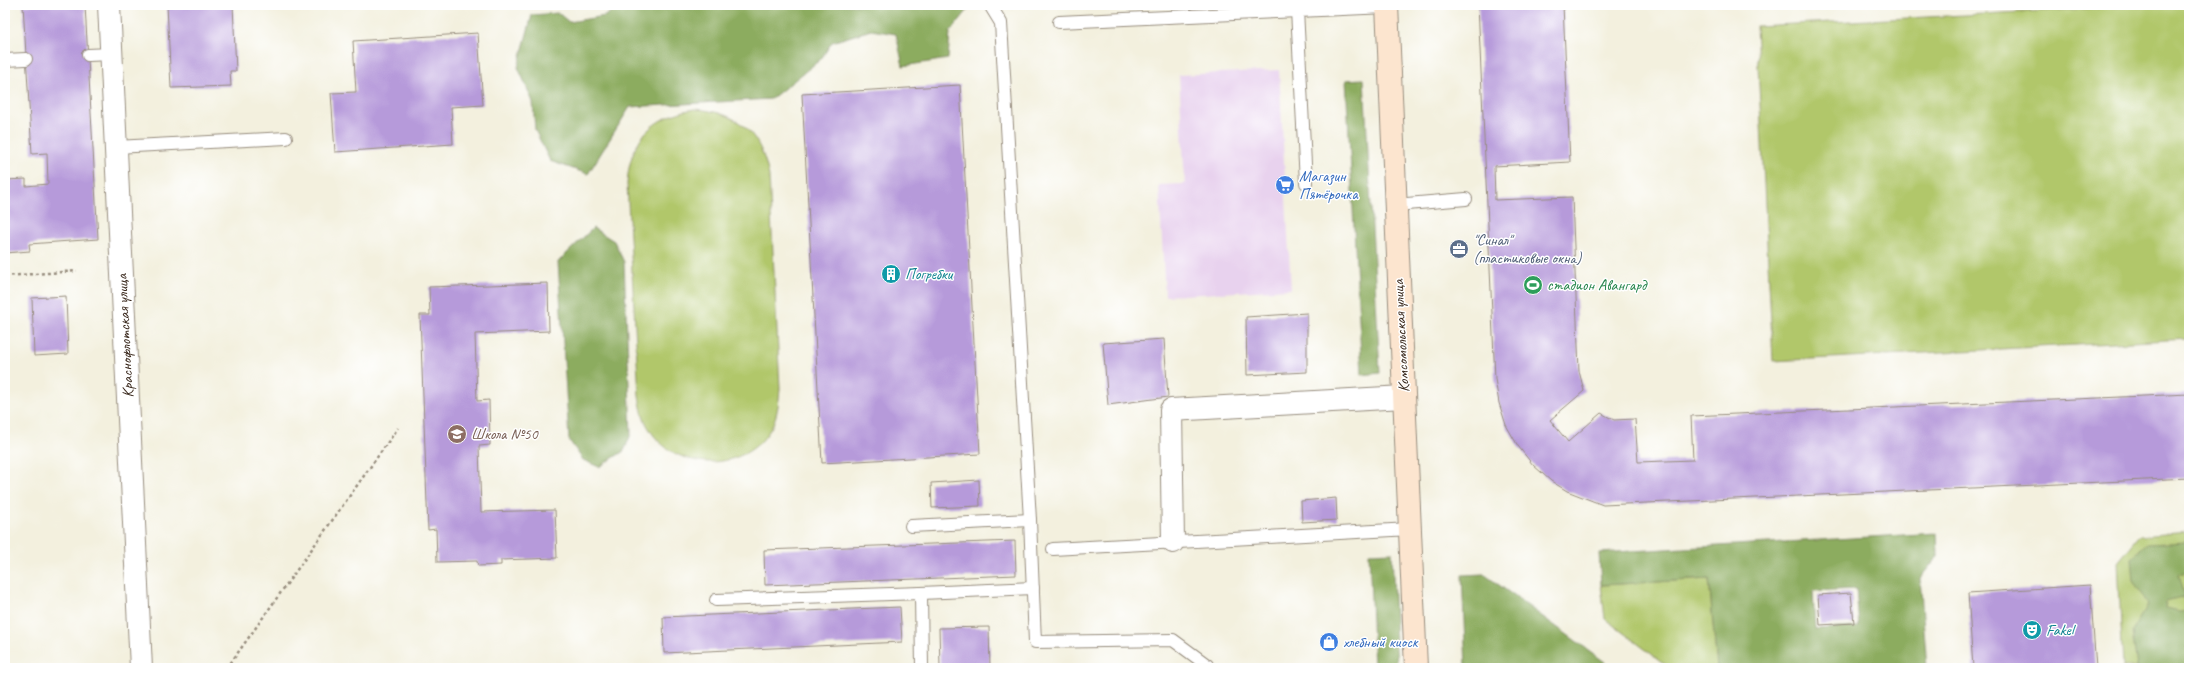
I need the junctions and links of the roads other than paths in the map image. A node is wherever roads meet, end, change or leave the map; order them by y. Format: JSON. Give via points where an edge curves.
{"nodes":[{"id":1,"x":109,"y":5,"type":"edge"},
{"id":2,"x":990,"y":5,"type":"edge"},
{"id":3,"x":1387,"y":6,"type":"edge"},
{"id":4,"x":1297,"y":10,"type":"junction"},
{"id":5,"x":1059,"y":22,"type":"dead end"},
{"id":6,"x":111,"y":54,"type":"junction"},
{"id":7,"x":88,"y":55,"type":"dead end"},
{"id":8,"x":26,"y":59,"type":"dead end"},
{"id":9,"x":5,"y":60,"type":"edge"},
{"id":10,"x":286,"y":138,"type":"dead end"},
{"id":11,"x":116,"y":147,"type":"junction"},
{"id":12,"x":1306,"y":183,"type":"dead end"},
{"id":13,"x":1466,"y":199,"type":"dead end"},
{"id":14,"x":1395,"y":204,"type":"junction"},
{"id":15,"x":1404,"y":398,"type":"junction"},
{"id":16,"x":1030,"y":520,"type":"junction"},
{"id":17,"x":911,"y":526,"type":"dead end"},
{"id":18,"x":1410,"y":529,"type":"junction"},
{"id":19,"x":1173,"y":542,"type":"junction"},
{"id":20,"x":1053,"y":549,"type":"dead end"},
{"id":21,"x":1033,"y":588,"type":"junction"},
{"id":22,"x":921,"y":593,"type":"junction"},
{"id":23,"x":716,"y":600,"type":"dead end"},
{"id":24,"x":141,"y":668,"type":"edge"},
{"id":25,"x":922,"y":668,"type":"edge"},
{"id":26,"x":1208,"y":668,"type":"edge"},
{"id":27,"x":1416,"y":668,"type":"edge"}],
"edges":[{"from":1,"to":6,"type":"street","name":"Краснофлотская улица"},
{"from":2,"to":16,"type":"lane","via":[[1001,23]]},
{"from":3,"to":4,"type":"lane"},
{"from":3,"to":14,"type":"street","name":"Комсомольская улица"},
{"from":4,"to":5,"type":"lane"},
{"from":4,"to":12,"type":"lane"},
{"from":6,"to":7,"type":"lane"},
{"from":6,"to":11,"type":"street","name":"Краснофлотская улица"},
{"from":8,"to":9,"type":"lane"},
{"from":10,"to":11,"type":"lane"},
{"from":11,"to":24,"type":"street","name":"Краснофлотская улица"},
{"from":13,"to":14,"type":"lane"},
{"from":14,"to":15,"type":"street","name":"Комсомольская улица"},
{"from":15,"to":18,"type":"street","name":"Комсомольская улица"},
{"from":15,"to":19,"type":"street","via":[[1170,410]]},
{"from":16,"to":17,"type":"lane"},
{"from":16,"to":21,"type":"lane"},
{"from":18,"to":19,"type":"lane"},
{"from":18,"to":27,"type":"street","name":"Комсомольская улица"},
{"from":19,"to":20,"type":"lane"},
{"from":21,"to":22,"type":"lane"},
{"from":21,"to":26,"type":"lane","via":[[1034,642],[1173,640]]},
{"from":22,"to":23,"type":"lane"},
{"from":22,"to":25,"type":"lane"}]}
